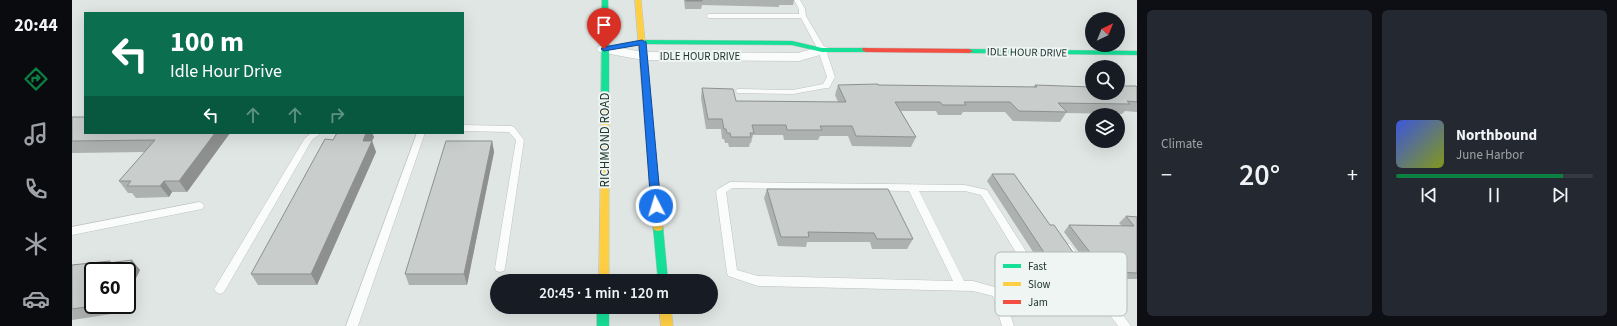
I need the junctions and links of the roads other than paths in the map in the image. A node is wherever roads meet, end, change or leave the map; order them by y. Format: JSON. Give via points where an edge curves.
{"nodes":[{"id":1,"x":605,"y":0,"type":"edge"},
{"id":2,"x":638,"y":0,"type":"edge"},
{"id":3,"x":797,"y":0,"type":"edge"},
{"id":4,"x":709,"y":16,"type":"dead end"},
{"id":5,"x":803,"y":16,"type":"junction"},
{"id":6,"x":604,"y":49,"type":"junction"},
{"id":7,"x":643,"y":49,"type":"junction"},
{"id":8,"x":822,"y":50,"type":"junction"},
{"id":9,"x":1137,"y":53,"type":"edge"},
{"id":10,"x":740,"y":91,"type":"dead end"},
{"id":11,"x":464,"y":128,"type":"edge"},
{"id":12,"x":315,"y":134,"type":"edge"},
{"id":13,"x":421,"y":134,"type":"edge"},
{"id":14,"x":912,"y":187,"type":"junction"},
{"id":15,"x":199,"y":206,"type":"dead end"},
{"id":16,"x":72,"y":231,"type":"edge"},
{"id":17,"x":1059,"y":237,"type":"edge"},
{"id":18,"x":1021,"y":252,"type":"edge"},
{"id":19,"x":1070,"y":252,"type":"edge"},
{"id":20,"x":500,"y":268,"type":"dead end"},
{"id":21,"x":604,"y":274,"type":"edge"},
{"id":22,"x":662,"y":274,"type":"edge"},
{"id":23,"x":961,"y":286,"type":"junction"},
{"id":24,"x":220,"y":289,"type":"dead end"},
{"id":25,"x":995,"y":292,"type":"edge"},
{"id":26,"x":603,"y":314,"type":"edge"},
{"id":27,"x":665,"y":314,"type":"edge"},
{"id":28,"x":1005,"y":316,"type":"edge"},
{"id":29,"x":1118,"y":316,"type":"edge"},
{"id":30,"x":352,"y":326,"type":"edge"},
{"id":31,"x":603,"y":326,"type":"edge"},
{"id":32,"x":666,"y":326,"type":"edge"},
{"id":33,"x":1008,"y":326,"type":"edge"},
{"id":34,"x":1125,"y":326,"type":"edge"}],
"edges":[{"from":1,"to":6,"type":"main road","name":"RICHMOND ROAD"},
{"from":2,"to":7,"type":"main road"},
{"from":3,"to":5,"type":"lane"},
{"from":4,"to":5,"type":"lane"},
{"from":5,"to":8,"type":"lane"},
{"from":6,"to":7,"type":"street","name":"IDLE HOUR DRIVE"},
{"from":6,"to":21,"type":"main road","name":"RICHMOND ROAD"},
{"from":7,"to":8,"type":"street","name":"IDLE HOUR DRIVE","via":[[799,57]]},
{"from":7,"to":22,"type":"main road"},
{"from":8,"to":9,"type":"main road","name":"IDLE HOUR DRIVE"},
{"from":8,"to":10,"type":"lane","via":[[831,77],[826,86],[793,92]]},
{"from":11,"to":20,"type":"lane","via":[[511,129],[520,140]]},
{"from":12,"to":24,"type":"lane","via":[[309,138]]},
{"from":13,"to":30,"type":"lane"},
{"from":14,"to":18,"type":"lane","via":[[965,188],[984,192]]},
{"from":14,"to":23,"type":"lane"},
{"from":14,"to":23,"type":"lane","via":[[730,185],[721,191],[732,272],[758,281]]},
{"from":15,"to":16,"type":"lane"},
{"from":17,"to":19,"type":"lane"},
{"from":23,"to":25,"type":"lane","via":[[973,286]]},
{"from":26,"to":31,"type":"main road"},
{"from":27,"to":32,"type":"main road"},
{"from":28,"to":33,"type":"lane"},
{"from":29,"to":34,"type":"lane"}]}
